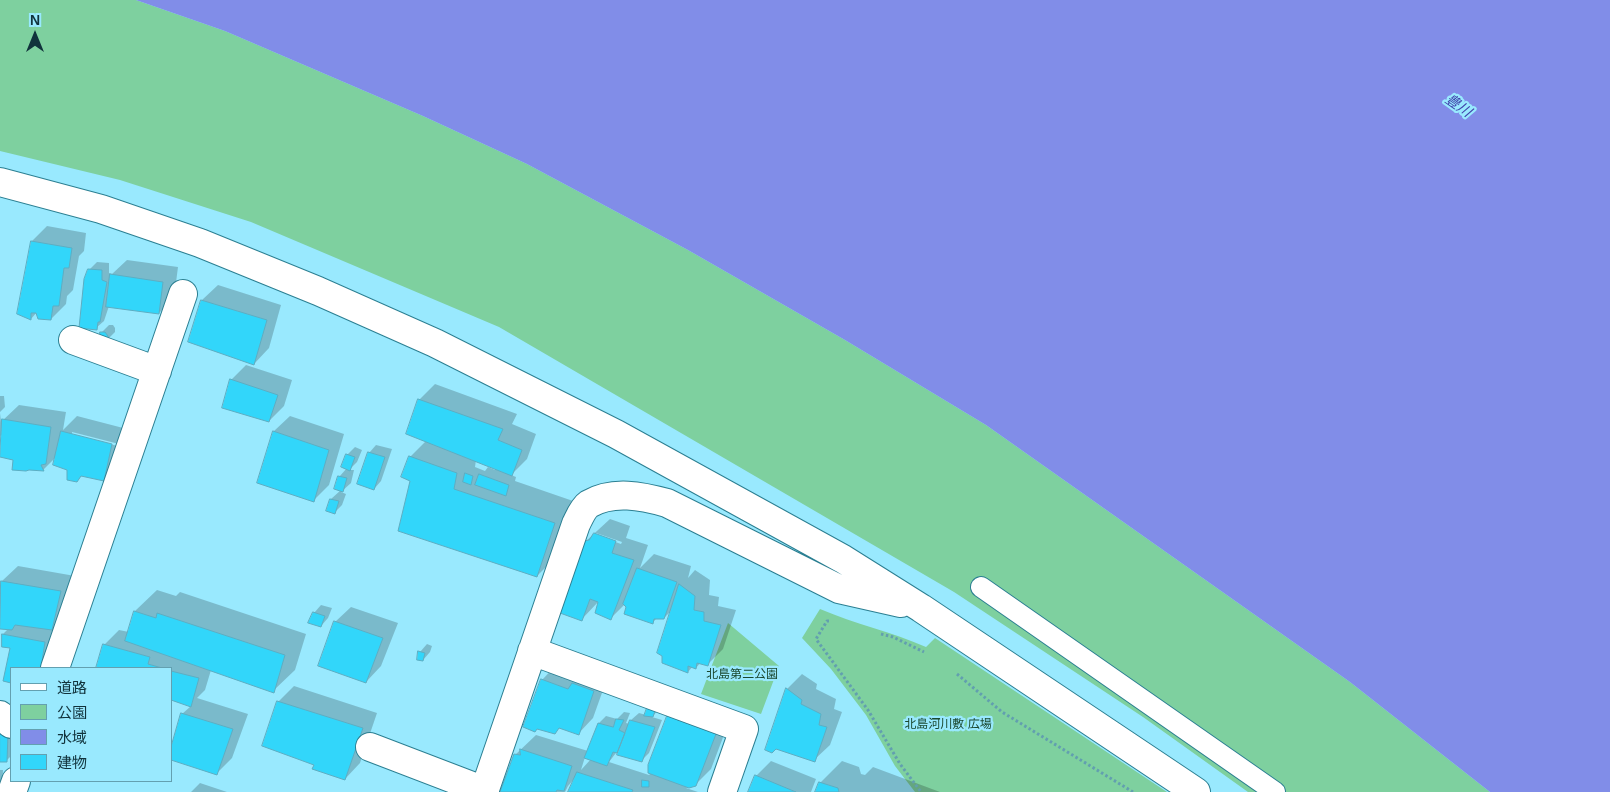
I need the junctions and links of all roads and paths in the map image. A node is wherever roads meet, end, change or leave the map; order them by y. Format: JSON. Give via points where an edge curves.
{"nodes":[{"id":1,"x":0,"y":182,"type":"edge"},
{"id":2,"x":183,"y":294,"type":"dead end"},
{"id":3,"x":73,"y":340,"type":"dead end"},
{"id":4,"x":157,"y":371,"type":"junction"},
{"id":5,"x":981,"y":587,"type":"dead end"},
{"id":6,"x":921,"y":608,"type":"junction"},
{"id":7,"x":836,"y":623,"type":"dead end"},
{"id":8,"x":874,"y":632,"type":"dead end"},
{"id":9,"x":962,"y":636,"type":"junction"},
{"id":10,"x":532,"y":651,"type":"junction"},
{"id":11,"x":55,"y":667,"type":"edge"},
{"id":12,"x":956,"y":673,"type":"dead end"},
{"id":13,"x":0,"y":715,"type":"edge"},
{"id":14,"x":10,"y":723,"type":"edge"},
{"id":15,"x":370,"y":747,"type":"dead end"},
{"id":16,"x":484,"y":791,"type":"edge"},
{"id":17,"x":722,"y":792,"type":"edge"},
{"id":18,"x":922,"y":792,"type":"edge"},
{"id":19,"x":1133,"y":792,"type":"edge"},
{"id":20,"x":1196,"y":792,"type":"edge"},
{"id":21,"x":1275,"y":792,"type":"edge"}],
"edges":[{"from":1,"to":6,"type":"street","via":[[102,209],[200,243],[435,343],[624,439],[843,559]]},
{"from":2,"to":4,"type":"street"},
{"from":3,"to":4,"type":"street"},
{"from":4,"to":11,"type":"street"},
{"from":5,"to":21,"type":"lane"},
{"from":6,"to":9,"type":"street"},
{"from":6,"to":10,"type":"street","via":[[839,589],[667,503],[620,495],[587,505],[576,524]]},
{"from":7,"to":18,"type":"path","via":[[827,621],[816,639]]},
{"from":8,"to":9,"type":"path","via":[[941,660]]},
{"from":9,"to":20,"type":"street"},
{"from":10,"to":16,"type":"street"},
{"from":10,"to":17,"type":"street","via":[[744,729]]},
{"from":12,"to":19,"type":"path","via":[[1002,712]]},
{"from":13,"to":14,"type":"street"},
{"from":15,"to":16,"type":"street"}]}
